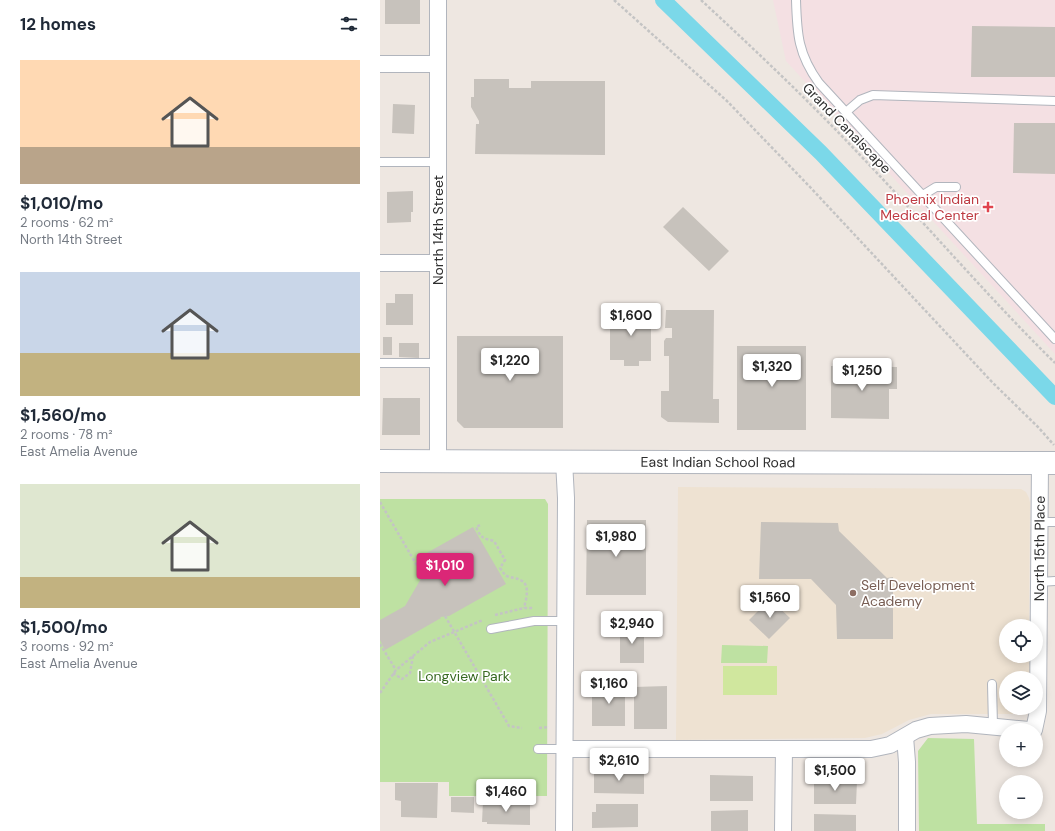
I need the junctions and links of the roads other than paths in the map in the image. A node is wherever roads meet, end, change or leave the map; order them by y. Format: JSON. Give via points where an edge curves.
{"nodes":[{"id":1,"x":438,"y":0,"type":"edge"},
{"id":2,"x":796,"y":0,"type":"edge"},
{"id":3,"x":380,"y":64,"type":"edge"},
{"id":4,"x":438,"y":64,"type":"junction"},
{"id":5,"x":1055,"y":101,"type":"edge"},
{"id":6,"x":846,"y":112,"type":"junction"},
{"id":7,"x":380,"y":162,"type":"edge"},
{"id":8,"x":438,"y":162,"type":"junction"},
{"id":9,"x":956,"y":187,"type":"dead end"},
{"id":10,"x":923,"y":195,"type":"junction"},
{"id":11,"x":380,"y":263,"type":"edge"},
{"id":12,"x":438,"y":263,"type":"junction"},
{"id":13,"x":1055,"y":339,"type":"edge"},
{"id":14,"x":380,"y":363,"type":"edge"},
{"id":15,"x":438,"y":363,"type":"junction"},
{"id":16,"x":380,"y":461,"type":"edge"},
{"id":17,"x":438,"y":461,"type":"junction"},
{"id":18,"x":564,"y":461,"type":"junction"},
{"id":19,"x":1047,"y":463,"type":"edge"},
{"id":20,"x":1048,"y":522,"type":"edge"},
{"id":21,"x":1047,"y":582,"type":"edge"},
{"id":22,"x":565,"y":621,"type":"junction"},
{"id":23,"x":491,"y":629,"type":"dead end"},
{"id":24,"x":992,"y":684,"type":"dead end"},
{"id":25,"x":1035,"y":723,"type":"edge"},
{"id":26,"x":994,"y":726,"type":"junction"},
{"id":27,"x":999,"y":727,"type":"edge"},
{"id":28,"x":905,"y":737,"type":"junction"},
{"id":29,"x":784,"y":748,"type":"junction"},
{"id":30,"x":538,"y":749,"type":"dead end"},
{"id":31,"x":565,"y":749,"type":"junction"},
{"id":32,"x":564,"y":831,"type":"edge"},
{"id":33,"x":783,"y":831,"type":"edge"},
{"id":34,"x":907,"y":831,"type":"edge"}],
"edges":[{"from":1,"to":4,"type":"street","name":"North 14th Street"},
{"from":2,"to":6,"type":"lane","via":[[797,31],[809,69]]},
{"from":3,"to":4,"type":"street"},
{"from":4,"to":8,"type":"street","name":"North 14th Street"},
{"from":5,"to":6,"type":"lane","via":[[872,95],[860,100]]},
{"from":6,"to":10,"type":"lane"},
{"from":7,"to":8,"type":"lane"},
{"from":8,"to":12,"type":"street","name":"North 14th Street"},
{"from":9,"to":10,"type":"lane","via":[[936,188]]},
{"from":10,"to":13,"type":"lane"},
{"from":11,"to":12,"type":"street"},
{"from":12,"to":15,"type":"street","name":"North 14th Street"},
{"from":14,"to":15,"type":"lane"},
{"from":15,"to":17,"type":"street","name":"North 14th Street"},
{"from":16,"to":17,"type":"main road","name":"East Indian School Road"},
{"from":17,"to":18,"type":"main road","name":"East Indian School Road"},
{"from":18,"to":19,"type":"main road","name":"East Indian School Road"},
{"from":18,"to":22,"type":"street"},
{"from":19,"to":20,"type":"street","name":"North 15th Place"},
{"from":20,"to":21,"type":"street","name":"North 15th Place"},
{"from":21,"to":25,"type":"street","name":"North 15th Place"},
{"from":22,"to":23,"type":"lane","via":[[534,621]]},
{"from":22,"to":31,"type":"street"},
{"from":24,"to":26,"type":"lane"},
{"from":26,"to":27,"type":"street"},
{"from":26,"to":28,"type":"street","via":[[930,726]]},
{"from":28,"to":29,"type":"street","via":[[890,746],[871,749]]},
{"from":28,"to":34,"type":"street"},
{"from":29,"to":31,"type":"street"},
{"from":29,"to":33,"type":"street"},
{"from":30,"to":31,"type":"lane"},
{"from":31,"to":32,"type":"street"}]}
